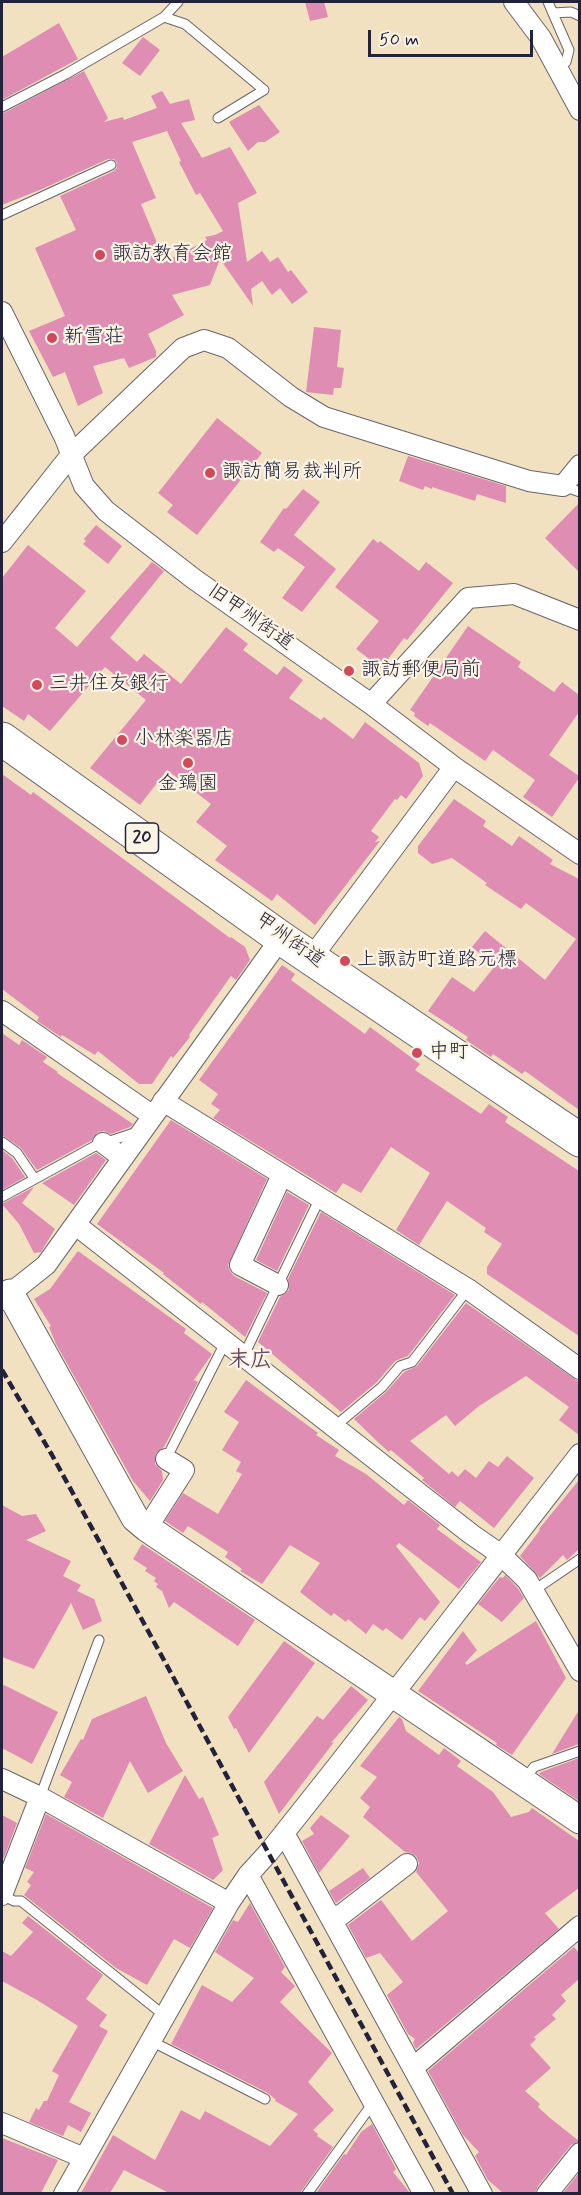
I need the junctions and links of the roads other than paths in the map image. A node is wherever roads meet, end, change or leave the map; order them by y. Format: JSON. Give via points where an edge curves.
{"nodes":[{"id":1,"x":178,"y":2,"type":"edge"},
{"id":2,"x":504,"y":2,"type":"edge"},
{"id":3,"x":548,"y":2,"type":"edge"},
{"id":4,"x":518,"y":7,"type":"edge"},
{"id":5,"x":553,"y":13,"type":"junction"},
{"id":6,"x":579,"y":16,"type":"edge"},
{"id":7,"x":164,"y":17,"type":"junction"},
{"id":8,"x":557,"y":68,"type":"junction"},
{"id":9,"x":2,"y":107,"type":"edge"},
{"id":10,"x":579,"y":110,"type":"edge"},
{"id":11,"x":218,"y":118,"type":"dead end"},
{"id":12,"x":111,"y":165,"type":"dead end"},
{"id":13,"x":2,"y":215,"type":"edge"},
{"id":14,"x":2,"y":312,"type":"edge"},
{"id":15,"x":71,"y":455,"type":"junction"},
{"id":16,"x":579,"y":465,"type":"edge"},
{"id":17,"x":571,"y":489,"type":"edge"},
{"id":18,"x":2,"y":542,"type":"edge"},
{"id":19,"x":579,"y":620,"type":"edge"},
{"id":20,"x":371,"y":704,"type":"junction"},
{"id":21,"x":2,"y":739,"type":"edge"},
{"id":22,"x":454,"y":767,"type":"junction"},
{"id":23,"x":579,"y":854,"type":"edge"},
{"id":24,"x":281,"y":938,"type":"junction"},
{"id":25,"x":312,"y":957,"type":"junction"},
{"id":26,"x":2,"y":1011,"type":"edge"},
{"id":27,"x":153,"y":1116,"type":"junction"},
{"id":28,"x":579,"y":1140,"type":"edge"},
{"id":29,"x":2,"y":1142,"type":"edge"},
{"id":30,"x":103,"y":1143,"type":"junction"},
{"id":31,"x":123,"y":1158,"type":"junction"},
{"id":32,"x":282,"y":1175,"type":"junction"},
{"id":33,"x":34,"y":1178,"type":"junction"},
{"id":34,"x":2,"y":1197,"type":"edge"},
{"id":35,"x":320,"y":1198,"type":"junction"},
{"id":36,"x":76,"y":1225,"type":"junction"},
{"id":37,"x":278,"y":1285,"type":"junction"},
{"id":38,"x":468,"y":1289,"type":"junction"},
{"id":39,"x":6,"y":1296,"type":"edge"},
{"id":40,"x":225,"y":1342,"type":"junction"},
{"id":41,"x":243,"y":1357,"type":"junction"},
{"id":42,"x":579,"y":1369,"type":"edge"},
{"id":43,"x":334,"y":1427,"type":"junction"},
{"id":44,"x":579,"y":1454,"type":"edge"},
{"id":45,"x":166,"y":1459,"type":"joint"},
{"id":46,"x":147,"y":1528,"type":"junction"},
{"id":47,"x":500,"y":1554,"type":"junction"},
{"id":48,"x":579,"y":1559,"type":"edge"},
{"id":49,"x":533,"y":1591,"type":"junction"},
{"id":50,"x":99,"y":1640,"type":"dead end"},
{"id":51,"x":579,"y":1671,"type":"edge"},
{"id":52,"x":394,"y":1694,"type":"junction"},
{"id":53,"x":579,"y":1751,"type":"edge"},
{"id":54,"x":2,"y":1779,"type":"edge"},
{"id":55,"x":524,"y":1782,"type":"junction"},
{"id":56,"x":40,"y":1797,"type":"junction"},
{"id":57,"x":579,"y":1820,"type":"edge"},
{"id":58,"x":284,"y":1833,"type":"junction"},
{"id":59,"x":407,"y":1864,"type":"dead end"},
{"id":60,"x":248,"y":1875,"type":"junction"},
{"id":61,"x":2,"y":1895,"type":"edge"},
{"id":62,"x":229,"y":1903,"type":"junction"},
{"id":63,"x":330,"y":1916,"type":"junction"},
{"id":64,"x":579,"y":1926,"type":"edge"},
{"id":65,"x":165,"y":2016,"type":"junction"},
{"id":66,"x":151,"y":2041,"type":"junction"},
{"id":67,"x":414,"y":2067,"type":"junction"},
{"id":68,"x":265,"y":2099,"type":"dead end"},
{"id":69,"x":373,"y":2103,"type":"junction"},
{"id":70,"x":2,"y":2123,"type":"edge"},
{"id":71,"x":579,"y":2153,"type":"edge"},
{"id":72,"x":84,"y":2158,"type":"junction"},
{"id":73,"x":64,"y":2193,"type":"edge"},
{"id":74,"x":307,"y":2193,"type":"edge"},
{"id":75,"x":424,"y":2193,"type":"edge"},
{"id":76,"x":482,"y":2193,"type":"edge"},
{"id":77,"x":547,"y":2193,"type":"edge"}],
"edges":[{"from":1,"to":7,"type":"lane"},
{"from":2,"to":4,"type":"lane"},
{"from":3,"to":5,"type":"lane"},
{"from":4,"to":8,"type":"street"},
{"from":5,"to":6,"type":"lane","via":[[572,12]]},
{"from":5,"to":8,"type":"lane","via":[[569,50],[566,62]]},
{"from":7,"to":9,"type":"lane"},
{"from":7,"to":11,"type":"lane","via":[[185,24],[264,90]]},
{"from":8,"to":10,"type":"street"},
{"from":12,"to":13,"type":"lane"},
{"from":14,"to":15,"type":"street","name":"旧甲州街道"},
{"from":15,"to":17,"type":"street","via":[[183,348],[204,340],[228,348],[291,397],[324,417],[519,478]]},
{"from":15,"to":18,"type":"street"},
{"from":15,"to":20,"type":"street","name":"旧甲州街道","via":[[84,486],[106,511],[194,579]]},
{"from":16,"to":17,"type":"street"},
{"from":19,"to":20,"type":"street","via":[[514,594],[468,598]]},
{"from":20,"to":22,"type":"street","name":"旧甲州街道"},
{"from":21,"to":24,"type":"highway","name":"甲州街道","number":"20"},
{"from":22,"to":23,"type":"street","name":"旧甲州街道"},
{"from":22,"to":25,"type":"street"},
{"from":24,"to":25,"type":"highway","name":"甲州街道","number":"20"},
{"from":24,"to":27,"type":"street"},
{"from":25,"to":28,"type":"highway","name":"甲州街道","number":"20"},
{"from":26,"to":27,"type":"street"},
{"from":27,"to":30,"type":"lane"},
{"from":27,"to":31,"type":"street"},
{"from":27,"to":32,"type":"street"},
{"from":29,"to":33,"type":"lane","via":[[17,1154]]},
{"from":30,"to":31,"type":"street"},
{"from":30,"to":33,"type":"lane"},
{"from":31,"to":36,"type":"street"},
{"from":32,"to":35,"type":"street"},
{"from":32,"to":37,"type":"street","via":[[240,1266]]},
{"from":33,"to":34,"type":"lane"},
{"from":35,"to":37,"type":"lane"},
{"from":35,"to":38,"type":"street"},
{"from":36,"to":39,"type":"street","via":[[45,1265]]},
{"from":36,"to":40,"type":"street"},
{"from":37,"to":41,"type":"lane"},
{"from":38,"to":42,"type":"street"},
{"from":38,"to":43,"type":"lane","via":[[412,1362],[400,1366],[382,1387]]},
{"from":39,"to":46,"type":"street","via":[[135,1518]]},
{"from":40,"to":41,"type":"street"},
{"from":40,"to":45,"type":"lane"},
{"from":41,"to":43,"type":"street"},
{"from":43,"to":47,"type":"street"},
{"from":44,"to":47,"type":"street"},
{"from":45,"to":46,"type":"street","via":[[184,1470]]},
{"from":46,"to":52,"type":"street"},
{"from":47,"to":49,"type":"street"},
{"from":47,"to":52,"type":"street"},
{"from":48,"to":49,"type":"lane"},
{"from":49,"to":51,"type":"street"},
{"from":50,"to":56,"type":"lane"},
{"from":52,"to":55,"type":"street"},
{"from":52,"to":58,"type":"street"},
{"from":53,"to":55,"type":"lane","via":[[534,1767]]},
{"from":54,"to":56,"type":"street"},
{"from":55,"to":57,"type":"street"},
{"from":56,"to":61,"type":"street"},
{"from":56,"to":62,"type":"street"},
{"from":58,"to":60,"type":"street"},
{"from":58,"to":63,"type":"street"},
{"from":59,"to":63,"type":"street","via":[[340,1915]]},
{"from":60,"to":62,"type":"street"},
{"from":60,"to":69,"type":"street"},
{"from":61,"to":65,"type":"lane","via":[[21,1901]]},
{"from":62,"to":65,"type":"street"},
{"from":63,"to":67,"type":"street"},
{"from":64,"to":67,"type":"street"},
{"from":65,"to":66,"type":"street"},
{"from":66,"to":68,"type":"lane"},
{"from":66,"to":72,"type":"street"},
{"from":67,"to":76,"type":"street"},
{"from":69,"to":74,"type":"lane"},
{"from":69,"to":75,"type":"street"},
{"from":70,"to":72,"type":"street"},
{"from":71,"to":77,"type":"street"},
{"from":72,"to":73,"type":"street"}]}
